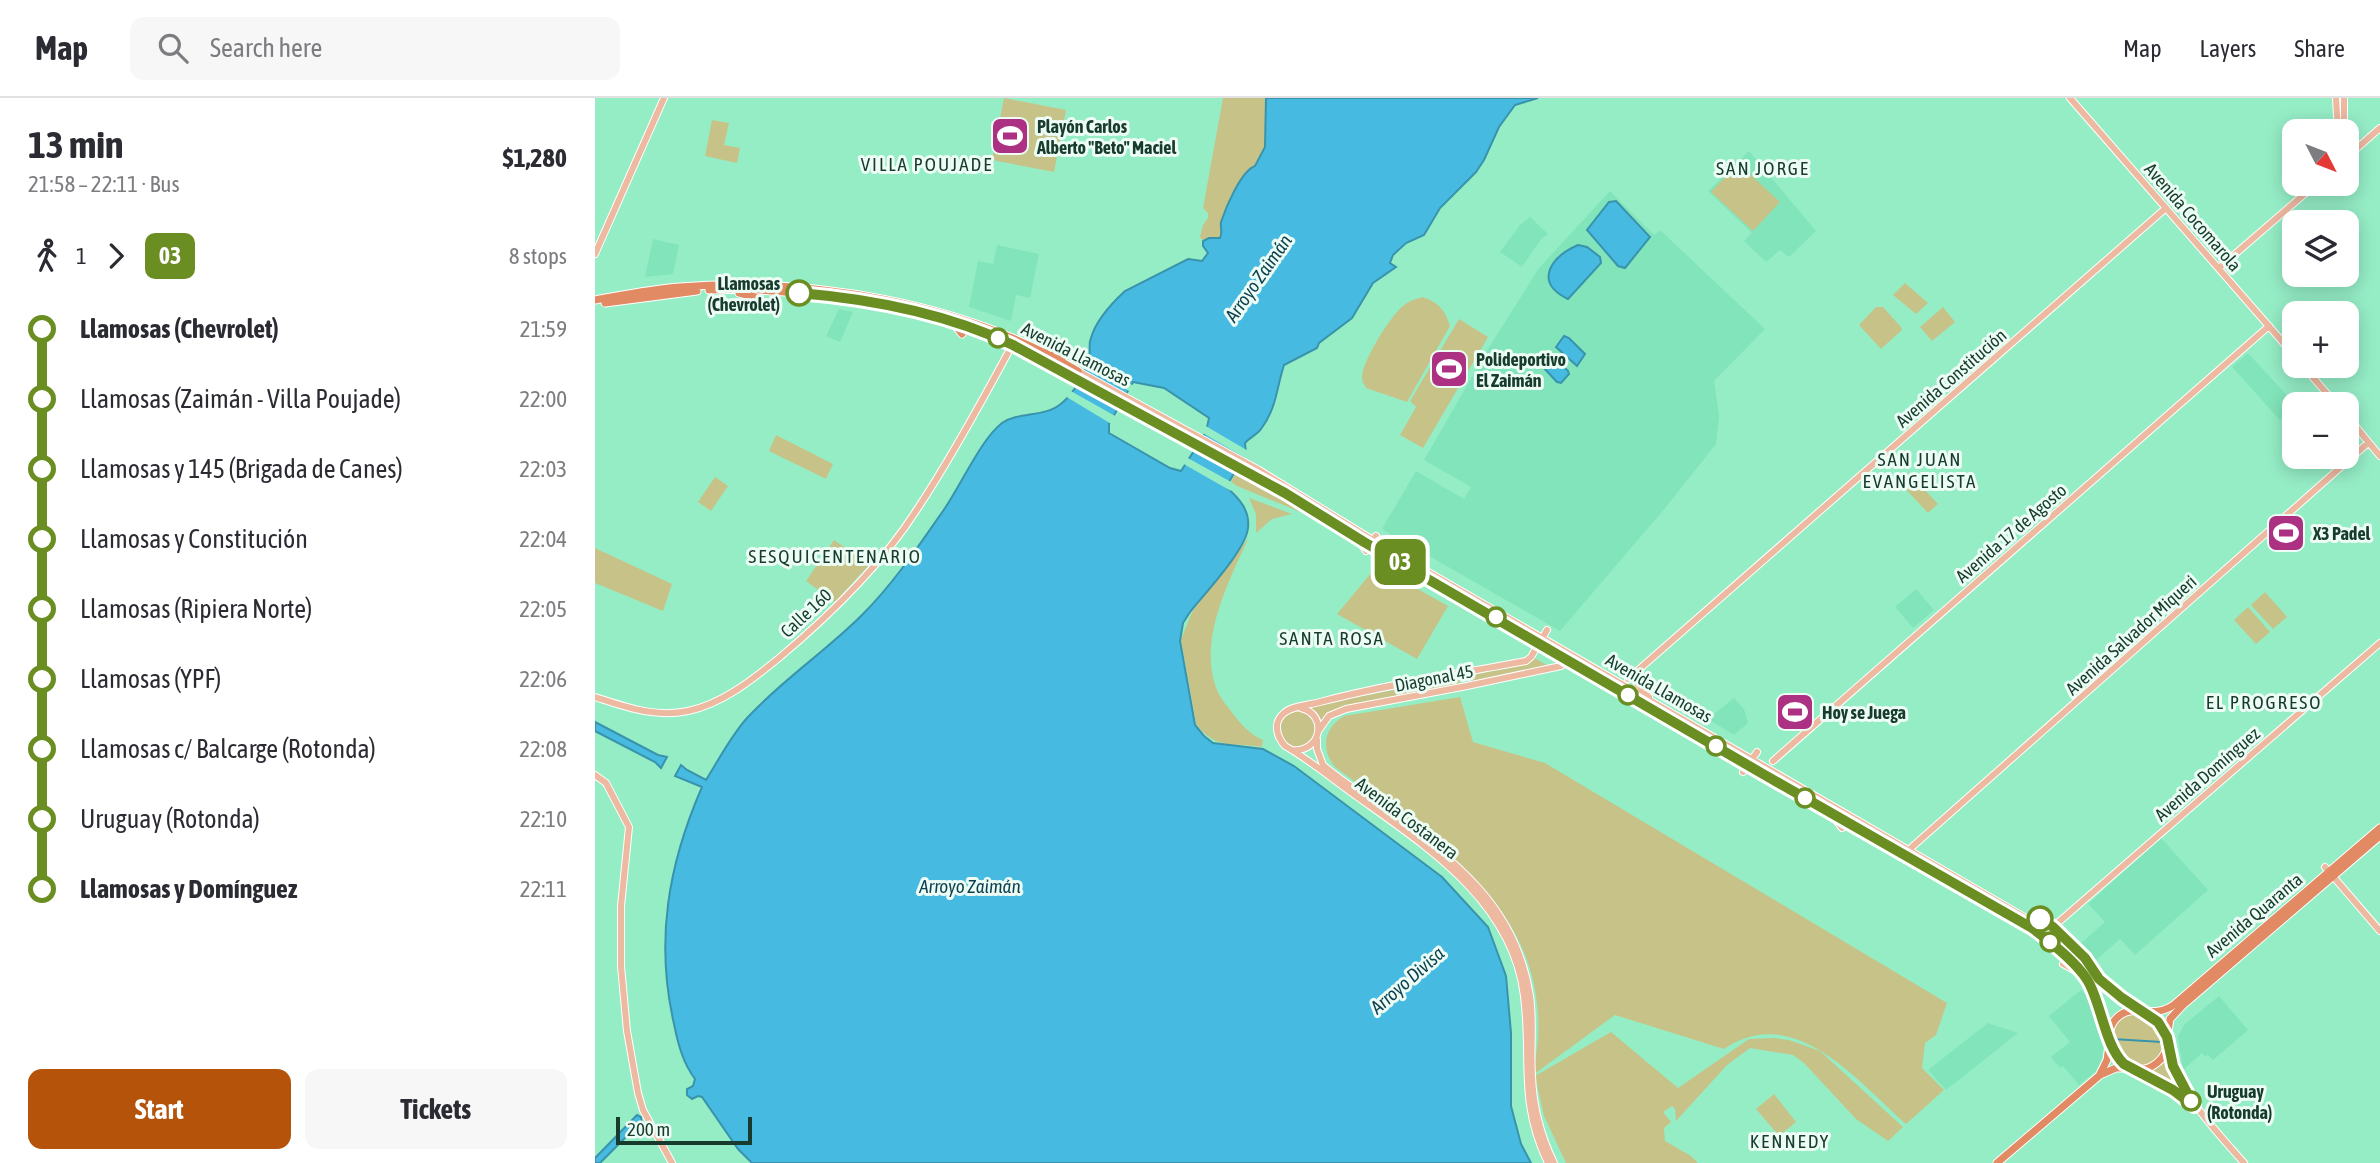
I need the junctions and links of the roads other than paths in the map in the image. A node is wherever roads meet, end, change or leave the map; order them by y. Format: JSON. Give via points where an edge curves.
{"nodes":[{"id":1,"x":664,"y":98,"type":"edge"},
{"id":2,"x":2070,"y":98,"type":"edge"},
{"id":3,"x":2336,"y":98,"type":"edge"},
{"id":4,"x":2344,"y":98,"type":"edge"},
{"id":5,"x":2337,"y":119,"type":"edge"},
{"id":6,"x":2344,"y":119,"type":"edge"},
{"id":7,"x":2380,"y":128,"type":"edge"},
{"id":8,"x":2359,"y":146,"type":"edge"},
{"id":9,"x":2302,"y":196,"type":"edge"},
{"id":10,"x":2166,"y":208,"type":"junction"},
{"id":11,"x":595,"y":254,"type":"edge"},
{"id":12,"x":2219,"y":268,"type":"junction"},
{"id":13,"x":728,"y":290,"type":"junction"},
{"id":14,"x":759,"y":298,"type":"dead end"},
{"id":15,"x":595,"y":302,"type":"edge"},
{"id":16,"x":922,"y":304,"type":"dead end"},
{"id":17,"x":930,"y":312,"type":"junction"},
{"id":18,"x":952,"y":321,"type":"junction"},
{"id":19,"x":987,"y":323,"type":"dead end"},
{"id":20,"x":976,"y":324,"type":"junction"},
{"id":21,"x":2269,"y":326,"type":"junction"},
{"id":22,"x":962,"y":334,"type":"dead end"},
{"id":23,"x":2282,"y":341,"type":"edge"},
{"id":24,"x":1048,"y":347,"type":"dead end"},
{"id":25,"x":1009,"y":351,"type":"dead end"},
{"id":26,"x":1068,"y":365,"type":"junction"},
{"id":27,"x":1037,"y":366,"type":"dead end"},
{"id":28,"x":1056,"y":368,"type":"junction"},
{"id":29,"x":1076,"y":374,"type":"junction"},
{"id":30,"x":2313,"y":378,"type":"edge"},
{"id":31,"x":2326,"y":392,"type":"edge"},
{"id":32,"x":2359,"y":431,"type":"edge"},
{"id":33,"x":2368,"y":443,"type":"junction"},
{"id":34,"x":2380,"y":456,"type":"edge"},
{"id":35,"x":1242,"y":466,"type":"junction"},
{"id":36,"x":1371,"y":543,"type":"junction"},
{"id":37,"x":1546,"y":630,"type":"dead end"},
{"id":38,"x":2380,"y":643,"type":"edge"},
{"id":39,"x":1539,"y":644,"type":"junction"},
{"id":40,"x":1561,"y":666,"type":"dead end"},
{"id":41,"x":1627,"y":679,"type":"dead end"},
{"id":42,"x":1637,"y":684,"type":"dead end"},
{"id":43,"x":595,"y":697,"type":"edge"},
{"id":44,"x":1655,"y":704,"type":"junction"},
{"id":45,"x":1299,"y":708,"type":"junction"},
{"id":46,"x":1319,"y":730,"type":"junction"},
{"id":47,"x":1317,"y":740,"type":"junction"},
{"id":48,"x":1291,"y":749,"type":"junction"},
{"id":49,"x":1757,"y":752,"type":"dead end"},
{"id":50,"x":1773,"y":761,"type":"dead end"},
{"id":51,"x":1750,"y":762,"type":"junction"},
{"id":52,"x":1743,"y":772,"type":"dead end"},
{"id":53,"x":595,"y":775,"type":"edge"},
{"id":54,"x":1828,"y":811,"type":"junction"},
{"id":55,"x":1878,"y":827,"type":"dead end"},
{"id":56,"x":1842,"y":828,"type":"dead end"},
{"id":57,"x":2380,"y":828,"type":"edge"},
{"id":58,"x":2380,"y":836,"type":"edge"},
{"id":59,"x":1901,"y":845,"type":"junction"},
{"id":60,"x":1912,"y":847,"type":"dead end"},
{"id":61,"x":2330,"y":874,"type":"junction"},
{"id":62,"x":1993,"y":903,"type":"junction"},
{"id":63,"x":2053,"y":927,"type":"dead end"},
{"id":64,"x":2380,"y":931,"type":"edge"},
{"id":65,"x":2063,"y":964,"type":"dead end"},
{"id":66,"x":2083,"y":975,"type":"junction"},
{"id":67,"x":2139,"y":1010,"type":"junction"},
{"id":68,"x":2167,"y":1037,"type":"junction"},
{"id":69,"x":2109,"y":1039,"type":"junction"},
{"id":70,"x":2167,"y":1047,"type":"junction"},
{"id":71,"x":2135,"y":1069,"type":"junction"},
{"id":72,"x":2100,"y":1075,"type":"junction"},
{"id":73,"x":2194,"y":1106,"type":"junction"},
{"id":74,"x":673,"y":1163,"type":"edge"},
{"id":75,"x":1548,"y":1163,"type":"edge"},
{"id":76,"x":1554,"y":1163,"type":"edge"},
{"id":77,"x":1997,"y":1163,"type":"edge"},
{"id":78,"x":2244,"y":1163,"type":"edge"}],
"edges":[{"from":1,"to":11,"type":"main road"},
{"from":2,"to":10,"type":"main road","name":"Avenida Cocomarola"},
{"from":3,"to":5,"type":"main road"},
{"from":4,"to":6,"type":"main road"},
{"from":7,"to":8,"type":"main road"},
{"from":9,"to":12,"type":"main road"},
{"from":10,"to":12,"type":"main road","name":"Avenida Cocomarola"},
{"from":10,"to":41,"type":"main road","name":"Avenida Constitución"},
{"from":12,"to":21,"type":"main road","name":"Avenida Cocomarola"},
{"from":13,"to":14,"type":"highway"},
{"from":13,"to":15,"type":"highway","name":"Avenida Llamosas"},
{"from":13,"to":18,"type":"highway","name":"Avenida Llamosas","via":[[820,295]]},
{"from":15,"to":17,"type":"highway","name":"Avenida Llamosas","via":[[677,287],[748,285],[821,290]]},
{"from":16,"to":17,"type":"highway"},
{"from":17,"to":20,"type":"highway","name":"Avenida Llamosas"},
{"from":18,"to":22,"type":"highway"},
{"from":18,"to":28,"type":"highway","name":"Avenida Llamosas"},
{"from":19,"to":20,"type":"highway"},
{"from":20,"to":26,"type":"highway","name":"Avenida Llamosas"},
{"from":21,"to":23,"type":"main road","name":"Avenida Cocomarola"},
{"from":21,"to":50,"type":"main road","name":"Avenida 17 de Agosto"},
{"from":24,"to":26,"type":"highway"},
{"from":25,"to":43,"type":"main road","name":"Calle 160","via":[[902,530],[857,584],[788,650],[732,693],[690,711],[644,712]]},
{"from":26,"to":29,"type":"highway","name":"Avenida Llamosas"},
{"from":27,"to":28,"type":"highway"},
{"from":28,"to":29,"type":"highway","name":"Avenida Llamosas"},
{"from":29,"to":35,"type":"main road","name":"Avenida Llamosas"},
{"from":30,"to":31,"type":"main road"},
{"from":32,"to":33,"type":"main road"},
{"from":33,"to":34,"type":"main road"},
{"from":33,"to":60,"type":"main road","name":"Avenida Salvador Miqueri"},
{"from":35,"to":36,"type":"main road","name":"Avenida Llamosas"},
{"from":35,"to":36,"type":"main road","name":"Avenida Llamosas"},
{"from":36,"to":39,"type":"main road","name":"Avenida Llamosas"},
{"from":37,"to":39,"type":"main road"},
{"from":38,"to":63,"type":"main road","name":"Avenida Domínguez"},
{"from":39,"to":44,"type":"main road","name":"Avenida Llamosas"},
{"from":39,"to":45,"type":"main road","name":"Diagonal 45","via":[[1526,661]]},
{"from":39,"to":51,"type":"main road","name":"Avenida Llamosas"},
{"from":40,"to":46,"type":"main road","name":"Diagonal 45","via":[[1346,709],[1329,716]]},
{"from":42,"to":44,"type":"main road"},
{"from":44,"to":51,"type":"main road","name":"Avenida Llamosas"},
{"from":45,"to":46,"type":"main road","via":[[1311,712]]},
{"from":45,"to":48,"type":"main road","via":[[1286,711],[1277,724],[1279,740]]},
{"from":46,"to":47,"type":"main road"},
{"from":47,"to":48,"type":"main road","via":[[1305,749]]},
{"from":47,"to":76,"type":"main road","name":"Avenida Costanera","via":[[1320,760],[1328,769],[1439,850],[1479,887],[1506,925],[1527,982],[1534,1101]]},
{"from":48,"to":75,"type":"main road","name":"Avenida Costanera","via":[[1436,855],[1495,917],[1512,951],[1524,995],[1527,1091],[1533,1126]]},
{"from":49,"to":51,"type":"main road"},
{"from":51,"to":52,"type":"main road"},
{"from":51,"to":54,"type":"main road","name":"Avenida Llamosas"},
{"from":51,"to":59,"type":"main road","name":"Avenida Llamosas"},
{"from":53,"to":74,"type":"main road","via":[[605,783],[629,827],[621,906],[627,1031],[643,1111]]},
{"from":54,"to":56,"type":"main road"},
{"from":54,"to":62,"type":"main road","name":"Avenida Llamosas"},
{"from":55,"to":59,"type":"main road"},
{"from":57,"to":61,"type":"highway","name":"Avenida Quaranta"},
{"from":58,"to":61,"type":"highway","name":"Avenida Quaranta"},
{"from":59,"to":62,"type":"main road","name":"Avenida Llamosas"},
{"from":61,"to":64,"type":"main road"},
{"from":61,"to":67,"type":"highway","name":"Avenida Quaranta","via":[[2215,965],[2167,1010]]},
{"from":61,"to":68,"type":"highway","name":"Avenida Quaranta","via":[[2171,1019]]},
{"from":62,"to":66,"type":"main road","name":"Avenida Llamosas","via":[[2048,940]]},
{"from":62,"to":67,"type":"main road","name":"Avenida Llamosas","via":[[2048,932],[2117,999]]},
{"from":65,"to":66,"type":"main road"},
{"from":66,"to":69,"type":"main road","name":"Avenida Llamosas"},
{"from":67,"to":68,"type":"highway","via":[[2158,1022]]},
{"from":67,"to":69,"type":"highway","via":[[2118,1016]]},
{"from":68,"to":70,"type":"highway"},
{"from":69,"to":71,"type":"highway","via":[[2118,1058]]},
{"from":69,"to":72,"type":"highway"},
{"from":70,"to":71,"type":"highway","via":[[2163,1058],[2150,1069]]},
{"from":70,"to":73,"type":"main road"},
{"from":71,"to":72,"type":"highway","via":[[2116,1068]]},
{"from":71,"to":73,"type":"main road"},
{"from":72,"to":77,"type":"highway"},
{"from":73,"to":78,"type":"main road"}]}
